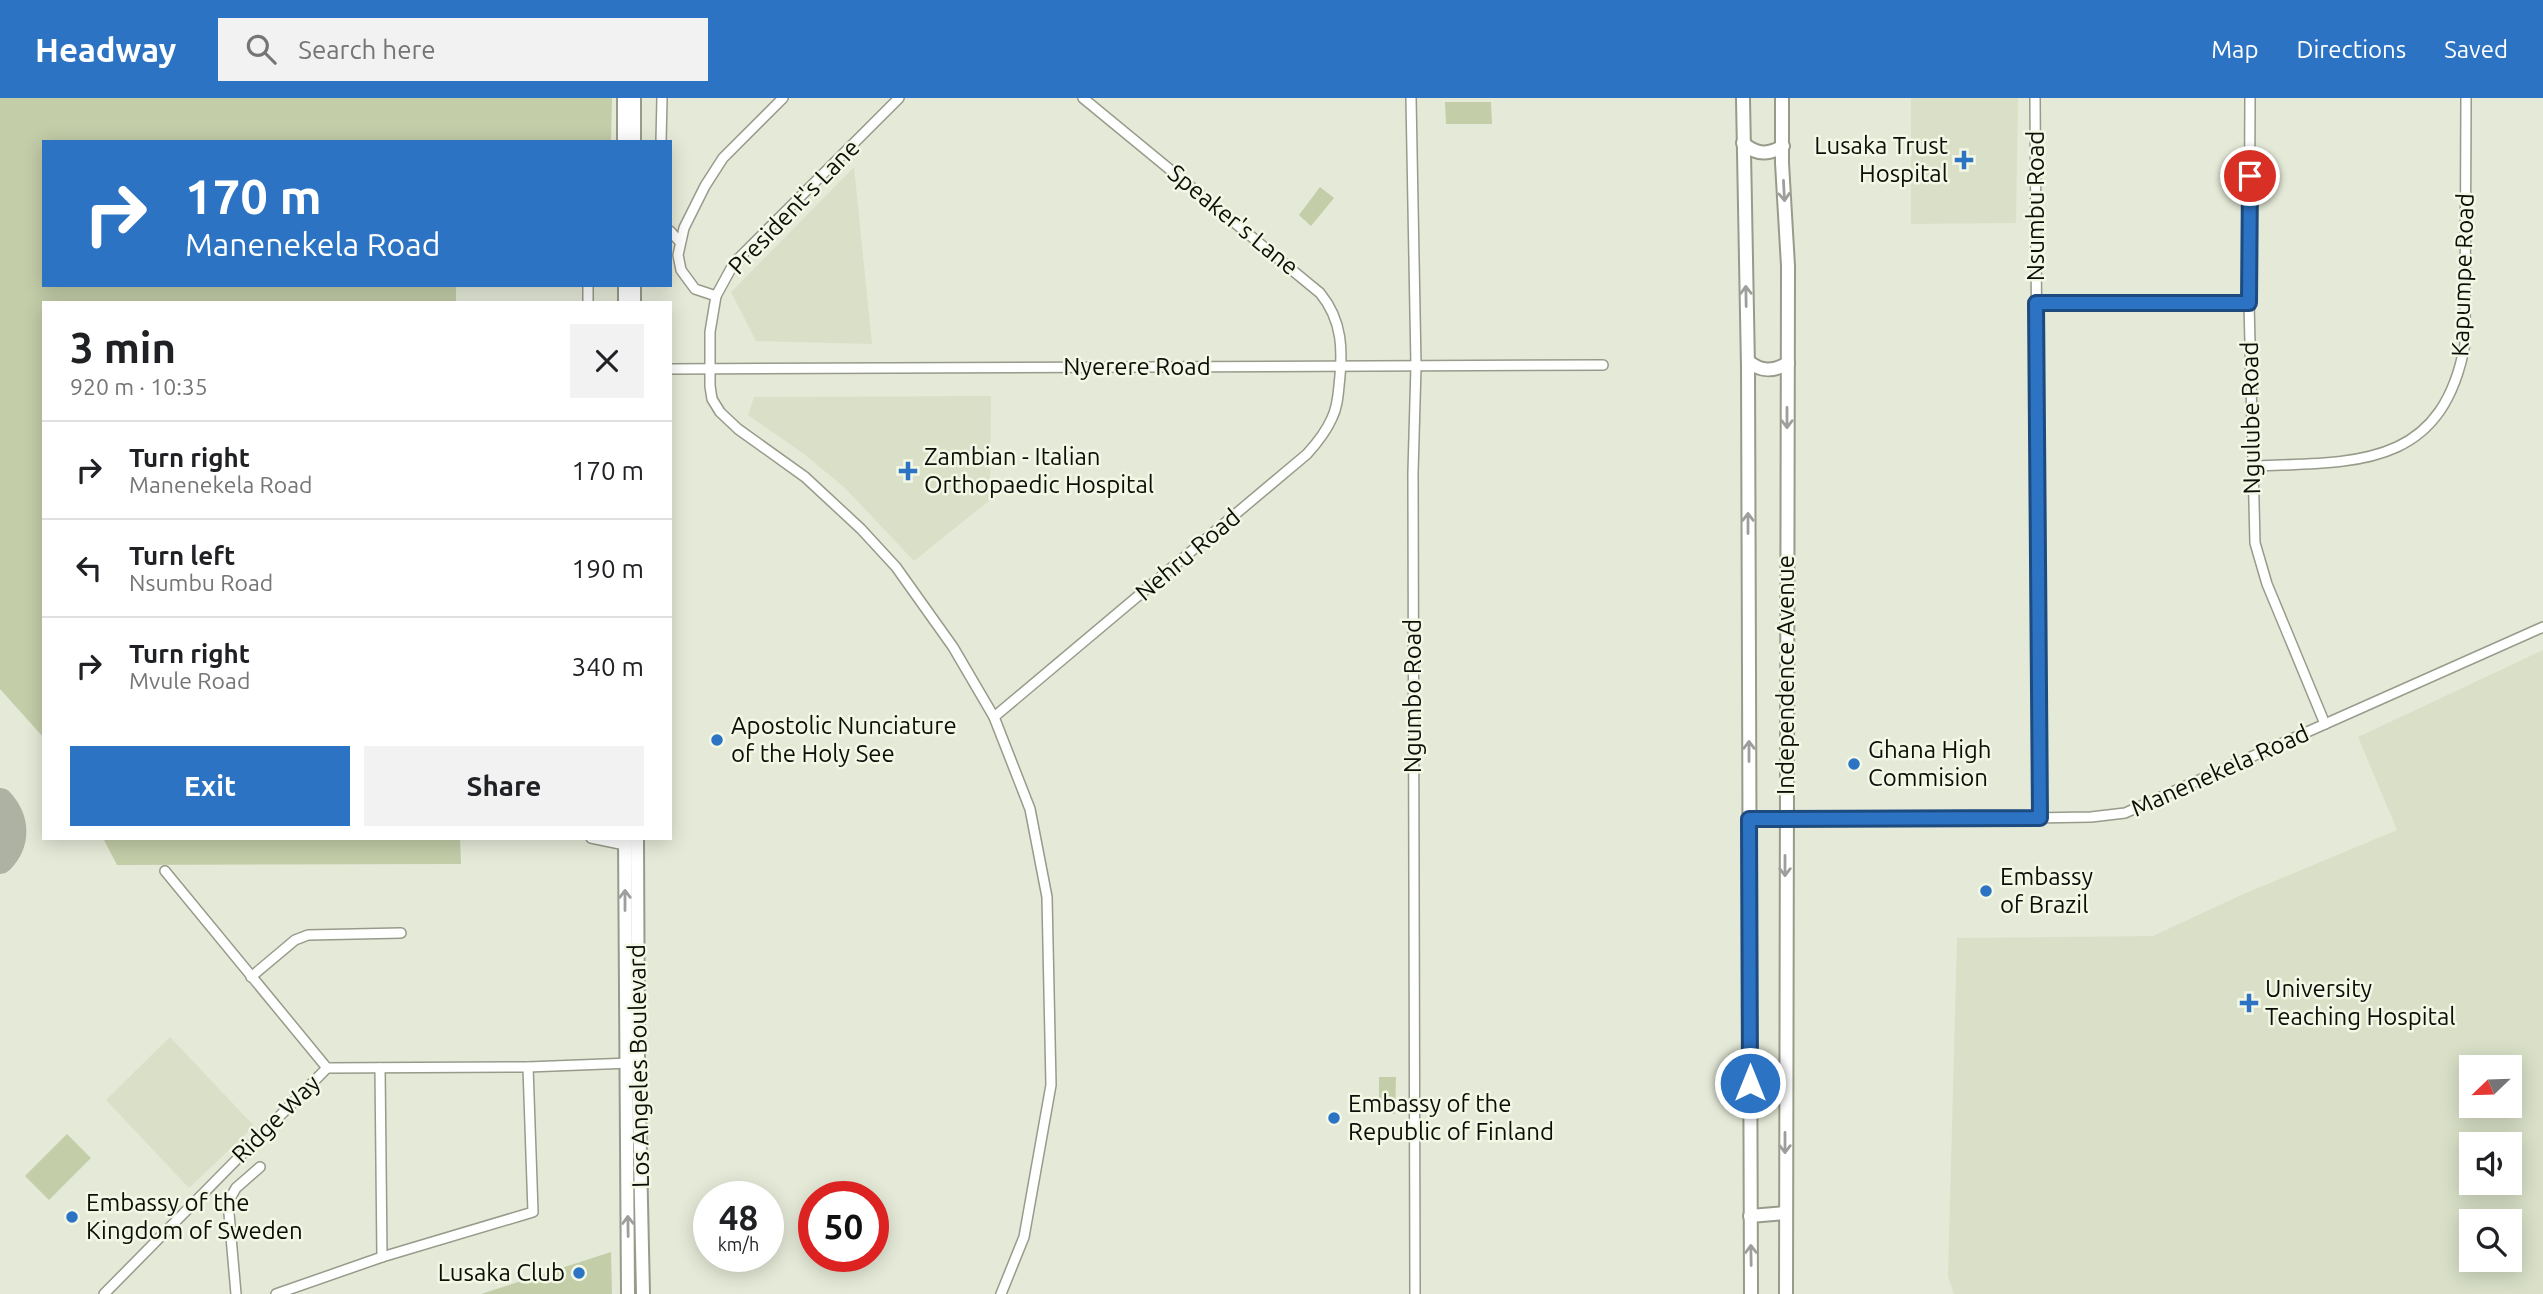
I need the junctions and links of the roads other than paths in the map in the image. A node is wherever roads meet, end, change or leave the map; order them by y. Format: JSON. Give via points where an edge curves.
{"nodes":[{"id":1,"x":624,"y":98,"type":"edge"},
{"id":2,"x":634,"y":98,"type":"edge"},
{"id":3,"x":662,"y":98,"type":"edge"},
{"id":4,"x":783,"y":98,"type":"edge"},
{"id":5,"x":899,"y":98,"type":"edge"},
{"id":6,"x":1083,"y":98,"type":"edge"},
{"id":7,"x":1411,"y":98,"type":"edge"},
{"id":8,"x":1743,"y":98,"type":"edge"},
{"id":9,"x":1782,"y":98,"type":"edge"},
{"id":10,"x":2035,"y":98,"type":"edge"},
{"id":11,"x":2249,"y":98,"type":"edge"},
{"id":12,"x":2466,"y":98,"type":"edge"},
{"id":13,"x":624,"y":140,"type":"edge"},
{"id":14,"x":634,"y":140,"type":"edge"},
{"id":15,"x":662,"y":140,"type":"edge"},
{"id":16,"x":1743,"y":143,"type":"junction"},
{"id":17,"x":1783,"y":146,"type":"junction"},
{"id":18,"x":1743,"y":162,"type":"junction"},
{"id":19,"x":1783,"y":163,"type":"junction"},
{"id":20,"x":672,"y":233,"type":"edge"},
{"id":21,"x":680,"y":242,"type":"junction"},
{"id":22,"x":716,"y":296,"type":"junction"},
{"id":23,"x":2036,"y":303,"type":"junction"},
{"id":24,"x":2249,"y":303,"type":"junction"},
{"id":25,"x":1748,"y":360,"type":"junction"},
{"id":26,"x":1787,"y":363,"type":"junction"},
{"id":27,"x":1603,"y":365,"type":"dead end"},
{"id":28,"x":1416,"y":366,"type":"junction"},
{"id":29,"x":1341,"y":367,"type":"junction"},
{"id":30,"x":672,"y":369,"type":"edge"},
{"id":31,"x":710,"y":369,"type":"junction"},
{"id":32,"x":1748,"y":379,"type":"junction"},
{"id":33,"x":1787,"y":381,"type":"junction"},
{"id":34,"x":2253,"y":466,"type":"junction"},
{"id":35,"x":2543,"y":627,"type":"edge"},
{"id":36,"x":994,"y":717,"type":"junction"},
{"id":37,"x":2325,"y":724,"type":"junction"},
{"id":38,"x":2040,"y":818,"type":"junction"},
{"id":39,"x":1749,"y":819,"type":"junction"},
{"id":40,"x":1785,"y":820,"type":"junction"},
{"id":41,"x":637,"y":840,"type":"edge"},
{"id":42,"x":625,"y":841,"type":"edge"},
{"id":43,"x":165,"y":871,"type":"dead end"},
{"id":44,"x":401,"y":933,"type":"dead end"},
{"id":45,"x":251,"y":977,"type":"junction"},
{"id":46,"x":632,"y":1063,"type":"junction"},
{"id":47,"x":528,"y":1067,"type":"junction"},
{"id":48,"x":327,"y":1068,"type":"junction"},
{"id":49,"x":380,"y":1068,"type":"junction"},
{"id":50,"x":260,"y":1167,"type":"dead end"},
{"id":51,"x":1785,"y":1213,"type":"junction"},
{"id":52,"x":1750,"y":1216,"type":"junction"},
{"id":53,"x":382,"y":1257,"type":"junction"},
{"id":54,"x":104,"y":1294,"type":"edge"},
{"id":55,"x":236,"y":1294,"type":"edge"},
{"id":56,"x":276,"y":1294,"type":"edge"},
{"id":57,"x":628,"y":1294,"type":"edge"},
{"id":58,"x":643,"y":1294,"type":"edge"},
{"id":59,"x":1001,"y":1294,"type":"edge"},
{"id":60,"x":1415,"y":1294,"type":"edge"},
{"id":61,"x":1751,"y":1294,"type":"edge"},
{"id":62,"x":1786,"y":1294,"type":"edge"}],
"edges":[{"from":1,"to":13,"type":"main road"},
{"from":2,"to":14,"type":"main road"},
{"from":3,"to":15,"type":"street"},
{"from":4,"to":21,"type":"street","via":[[723,158]]},
{"from":5,"to":22,"type":"street","name":"President's Lane","via":[[734,263]]},
{"from":6,"to":29,"type":"street","name":"Speaker's Lane","via":[[1320,293],[1337,320]]},
{"from":7,"to":28,"type":"street","name":"Ngumbo Road"},
{"from":8,"to":16,"type":"main road","name":"Independence Avenue"},
{"from":9,"to":17,"type":"main road","name":"Independence Avenue"},
{"from":10,"to":23,"type":"street","name":"Nsumbu Road"},
{"from":11,"to":24,"type":"street","name":"Ngulube Road"},
{"from":12,"to":34,"type":"street","name":"Kapumpe Road","via":[[2465,344],[2457,379],[2445,403],[2412,438],[2372,457]]},
{"from":16,"to":17,"type":"main road","via":[[1762,153]]},
{"from":16,"to":18,"type":"main road","name":"Independence Avenue"},
{"from":17,"to":19,"type":"main road","name":"Independence Avenue"},
{"from":18,"to":19,"type":"main road","via":[[1763,154]]},
{"from":25,"to":18,"type":"main road","name":"Independence Avenue","one_way":true},
{"from":19,"to":26,"type":"main road","name":"Independence Avenue","one_way":true},
{"from":20,"to":21,"type":"street"},
{"from":21,"to":22,"type":"street","via":[[681,270],[695,289]]},
{"from":22,"to":31,"type":"street","name":"President's Lane"},
{"from":23,"to":24,"type":"street"},
{"from":23,"to":38,"type":"street","name":"Nsumbu Road"},
{"from":24,"to":34,"type":"street","name":"Ngulube Road"},
{"from":25,"to":26,"type":"main road","via":[[1767,370]]},
{"from":25,"to":32,"type":"main road","name":"Independence Avenue"},
{"from":26,"to":33,"type":"main road","name":"Independence Avenue"},
{"from":27,"to":28,"type":"street","name":"Nyerere Road"},
{"from":28,"to":29,"type":"street","name":"Nyerere Road"},
{"from":28,"to":60,"type":"street","name":"Ngumbo Road"},
{"from":29,"to":31,"type":"street","name":"Nyerere Road"},
{"from":29,"to":36,"type":"street","name":"Nehru Road","via":[[1333,418],[1307,454]]},
{"from":30,"to":31,"type":"street","name":"Nyerere Road"},
{"from":31,"to":36,"type":"street","name":"President's Lane","via":[[712,399],[720,412],[805,477],[896,567],[953,647]]},
{"from":32,"to":33,"type":"main road","via":[[1768,371]]},
{"from":39,"to":32,"type":"main road","name":"Independence Avenue","one_way":true},
{"from":33,"to":40,"type":"main road","name":"Independence Avenue","one_way":true},
{"from":34,"to":37,"type":"street","name":"Ngulube Road","via":[[2254,530],[2260,564]]},
{"from":35,"to":37,"type":"street","name":"Manenekela Road"},
{"from":36,"to":59,"type":"street","name":"President's Lane","via":[[1030,810],[1047,897],[1051,1085],[1024,1237]]},
{"from":37,"to":38,"type":"street","name":"Manenekela Road","via":[[2141,808],[2110,817]]},
{"from":38,"to":40,"type":"street","name":"Manenekela Road"},
{"from":39,"to":40,"type":"street","name":"Manenekela Road"},
{"from":39,"to":52,"type":"main road","name":"Independence Avenue"},
{"from":40,"to":51,"type":"main road","name":"Independence Avenue","one_way":true},
{"from":41,"to":46,"type":"main road","name":"Los Angeles Boulevard"},
{"from":46,"to":42,"type":"main road","name":"Los Angeles Boulevard","one_way":true},
{"from":43,"to":45,"type":"street"},
{"from":44,"to":45,"type":"street","via":[[308,935],[295,940]]},
{"from":45,"to":48,"type":"street"},
{"from":46,"to":47,"type":"street","name":"Ridge Way"},
{"from":57,"to":46,"type":"main road","name":"Los Angeles Boulevard","one_way":true},
{"from":46,"to":58,"type":"main road","name":"Los Angeles Boulevard"},
{"from":47,"to":49,"type":"street","name":"Ridge Way"},
{"from":47,"to":53,"type":"street","via":[[533,1212]]},
{"from":48,"to":49,"type":"street","name":"Ridge Way"},
{"from":48,"to":54,"type":"street","name":"Ridge Way"},
{"from":49,"to":53,"type":"street"},
{"from":50,"to":55,"type":"street","via":[[236,1188],[228,1202]]},
{"from":51,"to":52,"type":"main road"},
{"from":51,"to":62,"type":"main road","name":"Independence Avenue"},
{"from":61,"to":52,"type":"main road","name":"Independence Avenue","one_way":true},
{"from":53,"to":56,"type":"street"}]}
